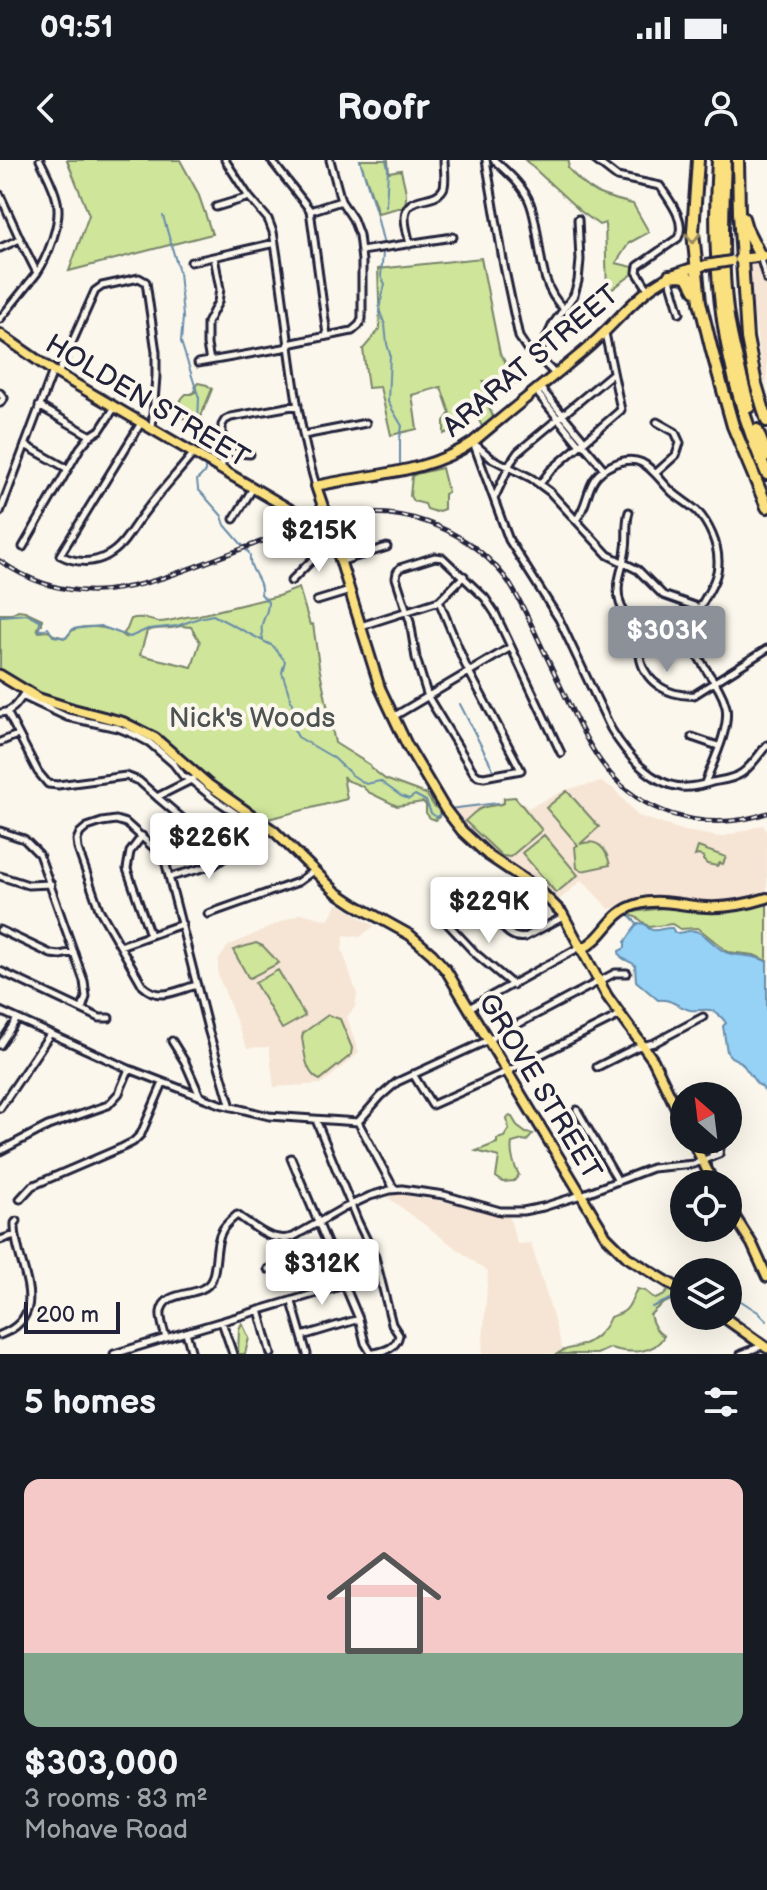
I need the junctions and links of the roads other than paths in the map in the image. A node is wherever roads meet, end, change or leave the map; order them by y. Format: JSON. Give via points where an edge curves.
{"nodes":[{"id":1,"x":40,"y":160,"type":"edge"},
{"id":2,"x":226,"y":160,"type":"edge"},
{"id":3,"x":271,"y":160,"type":"edge"},
{"id":4,"x":330,"y":160,"type":"edge"},
{"id":5,"x":444,"y":160,"type":"edge"},
{"id":6,"x":486,"y":160,"type":"edge"},
{"id":7,"x":494,"y":160,"type":"edge"},
{"id":8,"x":595,"y":160,"type":"edge"},
{"id":9,"x":698,"y":160,"type":"edge"},
{"id":10,"x":718,"y":160,"type":"edge"},
{"id":11,"x":725,"y":160,"type":"edge"},
{"id":12,"x":738,"y":160,"type":"edge"},
{"id":13,"x":738,"y":193,"type":"junction"},
{"id":14,"x":0,"y":195,"type":"edge"},
{"id":15,"x":249,"y":197,"type":"junction"},
{"id":16,"x":341,"y":201,"type":"junction"},
{"id":17,"x":216,"y":207,"type":"dead end"},
{"id":18,"x":310,"y":211,"type":"junction"},
{"id":19,"x":578,"y":219,"type":"dead end"},
{"id":20,"x":453,"y":237,"type":"dead end"},
{"id":21,"x":20,"y":239,"type":"junction"},
{"id":22,"x":275,"y":243,"type":"junction"},
{"id":23,"x":410,"y":244,"type":"junction"},
{"id":24,"x":0,"y":248,"type":"edge"},
{"id":25,"x":361,"y":251,"type":"junction"},
{"id":26,"x":764,"y":256,"type":"edge"},
{"id":27,"x":214,"y":257,"type":"junction"},
{"id":28,"x":736,"y":260,"type":"junction"},
{"id":29,"x":191,"y":262,"type":"dead end"},
{"id":30,"x":701,"y":266,"type":"junction"},
{"id":31,"x":37,"y":273,"type":"junction"},
{"id":32,"x":669,"y":276,"type":"junction"},
{"id":33,"x":767,"y":280,"type":"edge"},
{"id":34,"x":648,"y":289,"type":"junction"},
{"id":35,"x":564,"y":309,"type":"junction"},
{"id":36,"x":702,"y":312,"type":"junction"},
{"id":37,"x":680,"y":313,"type":"dead end"},
{"id":38,"x":0,"y":319,"type":"edge"},
{"id":39,"x":605,"y":333,"type":"junction"},
{"id":40,"x":0,"y":334,"type":"edge"},
{"id":41,"x":327,"y":335,"type":"junction"},
{"id":42,"x":288,"y":346,"type":"junction"},
{"id":43,"x":712,"y":351,"type":"junction"},
{"id":44,"x":538,"y":357,"type":"junction"},
{"id":45,"x":210,"y":361,"type":"junction"},
{"id":46,"x":198,"y":363,"type":"dead end"},
{"id":47,"x":55,"y":372,"type":"junction"},
{"id":48,"x":613,"y":373,"type":"junction"},
{"id":49,"x":555,"y":374,"type":"junction"},
{"id":50,"x":537,"y":389,"type":"junction"},
{"id":51,"x":0,"y":393,"type":"edge"},
{"id":52,"x":0,"y":403,"type":"edge"},
{"id":53,"x":298,"y":405,"type":"junction"},
{"id":54,"x":39,"y":406,"type":"junction"},
{"id":55,"x":115,"y":407,"type":"junction"},
{"id":56,"x":560,"y":417,"type":"junction"},
{"id":57,"x":766,"y":419,"type":"edge"},
{"id":58,"x":657,"y":422,"type":"dead end"},
{"id":59,"x":141,"y":423,"type":"junction"},
{"id":60,"x":366,"y":423,"type":"dead end"},
{"id":61,"x":152,"y":429,"type":"junction"},
{"id":62,"x":304,"y":435,"type":"junction"},
{"id":63,"x":91,"y":436,"type":"junction"},
{"id":64,"x":473,"y":442,"type":"junction"},
{"id":65,"x":583,"y":444,"type":"junction"},
{"id":66,"x":25,"y":445,"type":"junction"},
{"id":67,"x":222,"y":452,"type":"junction"},
{"id":68,"x":194,"y":453,"type":"junction"},
{"id":69,"x":250,"y":454,"type":"dead end"},
{"id":70,"x":767,"y":456,"type":"edge"},
{"id":71,"x":509,"y":467,"type":"junction"},
{"id":72,"x":68,"y":469,"type":"junction"},
{"id":73,"x":222,"y":469,"type":"junction"},
{"id":74,"x":604,"y":469,"type":"junction"},
{"id":75,"x":656,"y":473,"type":"junction"},
{"id":76,"x":767,"y":474,"type":"edge"},
{"id":77,"x":540,"y":484,"type":"junction"},
{"id":78,"x":316,"y":486,"type":"junction"},
{"id":79,"x":253,"y":488,"type":"junction"},
{"id":80,"x":767,"y":493,"type":"edge"},
{"id":81,"x":493,"y":500,"type":"junction"},
{"id":82,"x":767,"y":507,"type":"edge"},
{"id":83,"x":0,"y":512,"type":"edge"},
{"id":84,"x":629,"y":512,"type":"dead end"},
{"id":85,"x":234,"y":519,"type":"dead end"},
{"id":86,"x":576,"y":520,"type":"junction"},
{"id":87,"x":328,"y":521,"type":"junction"},
{"id":88,"x":317,"y":525,"type":"junction"},
{"id":89,"x":332,"y":534,"type":"junction"},
{"id":90,"x":336,"y":544,"type":"junction"},
{"id":91,"x":23,"y":547,"type":"dead end"},
{"id":92,"x":387,"y":547,"type":"dead end"},
{"id":93,"x":342,"y":561,"type":"junction"},
{"id":94,"x":622,"y":562,"type":"junction"},
{"id":95,"x":464,"y":576,"type":"junction"},
{"id":96,"x":291,"y":581,"type":"dead end"},
{"id":97,"x":350,"y":591,"type":"junction"},
{"id":98,"x":317,"y":601,"type":"dead end"},
{"id":99,"x":439,"y":601,"type":"junction"},
{"id":100,"x":700,"y":608,"type":"junction"},
{"id":101,"x":407,"y":612,"type":"junction"},
{"id":102,"x":361,"y":626,"type":"junction"},
{"id":103,"x":638,"y":637,"type":"junction"},
{"id":104,"x":511,"y":647,"type":"junction"},
{"id":105,"x":694,"y":647,"type":"junction"},
{"id":106,"x":767,"y":649,"type":"edge"},
{"id":107,"x":470,"y":672,"type":"junction"},
{"id":108,"x":0,"y":675,"type":"edge"},
{"id":109,"x":715,"y":683,"type":"junction"},
{"id":110,"x":24,"y":694,"type":"junction"},
{"id":111,"x":428,"y":697,"type":"junction"},
{"id":112,"x":3,"y":712,"type":"edge"},
{"id":113,"x":393,"y":718,"type":"junction"},
{"id":114,"x":17,"y":735,"type":"junction"},
{"id":115,"x":692,"y":737,"type":"dead end"},
{"id":116,"x":0,"y":742,"type":"edge"},
{"id":117,"x":767,"y":745,"type":"edge"},
{"id":118,"x":718,"y":746,"type":"junction"},
{"id":119,"x":561,"y":753,"type":"dead end"},
{"id":120,"x":194,"y":778,"type":"junction"},
{"id":121,"x":705,"y":784,"type":"junction"},
{"id":122,"x":157,"y":797,"type":"junction"},
{"id":123,"x":246,"y":820,"type":"dead end"},
{"id":124,"x":0,"y":831,"type":"edge"},
{"id":125,"x":142,"y":836,"type":"junction"},
{"id":126,"x":231,"y":853,"type":"dead end"},
{"id":127,"x":214,"y":865,"type":"junction"},
{"id":128,"x":313,"y":871,"type":"junction"},
{"id":129,"x":0,"y":876,"type":"edge"},
{"id":130,"x":170,"y":877,"type":"junction"},
{"id":131,"x":529,"y":882,"type":"junction"},
{"id":132,"x":51,"y":884,"type":"junction"},
{"id":133,"x":767,"y":898,"type":"edge"},
{"id":134,"x":208,"y":914,"type":"dead end"},
{"id":135,"x":564,"y":917,"type":"junction"},
{"id":136,"x":447,"y":923,"type":"dead end"},
{"id":137,"x":182,"y":924,"type":"junction"},
{"id":138,"x":0,"y":930,"type":"edge"},
{"id":139,"x":150,"y":935,"type":"junction"},
{"id":140,"x":120,"y":946,"type":"junction"},
{"id":141,"x":582,"y":949,"type":"junction"},
{"id":142,"x":74,"y":952,"type":"junction"},
{"id":143,"x":1,"y":973,"type":"edge"},
{"id":144,"x":627,"y":973,"type":"dead end"},
{"id":145,"x":599,"y":982,"type":"junction"},
{"id":146,"x":197,"y":985,"type":"junction"},
{"id":147,"x":513,"y":985,"type":"junction"},
{"id":148,"x":468,"y":1008,"type":"junction"},
{"id":149,"x":82,"y":1009,"type":"junction"},
{"id":150,"x":0,"y":1011,"type":"edge"},
{"id":151,"x":620,"y":1014,"type":"junction"},
{"id":152,"x":703,"y":1017,"type":"dead end"},
{"id":153,"x":109,"y":1018,"type":"dead end"},
{"id":154,"x":17,"y":1019,"type":"junction"},
{"id":155,"x":50,"y":1034,"type":"junction"},
{"id":156,"x":488,"y":1040,"type":"junction"},
{"id":157,"x":172,"y":1041,"type":"dead end"},
{"id":158,"x":0,"y":1045,"type":"edge"},
{"id":159,"x":644,"y":1046,"type":"junction"},
{"id":160,"x":597,"y":1067,"type":"dead end"},
{"id":161,"x":129,"y":1069,"type":"junction"},
{"id":162,"x":506,"y":1072,"type":"junction"},
{"id":163,"x":413,"y":1074,"type":"junction"},
{"id":164,"x":163,"y":1082,"type":"junction"},
{"id":165,"x":670,"y":1094,"type":"edge"},
{"id":166,"x":201,"y":1097,"type":"junction"},
{"id":167,"x":231,"y":1107,"type":"junction"},
{"id":168,"x":0,"y":1108,"type":"edge"},
{"id":169,"x":577,"y":1110,"type":"dead end"},
{"id":170,"x":316,"y":1120,"type":"junction"},
{"id":171,"x":358,"y":1122,"type":"junction"},
{"id":172,"x":0,"y":1151,"type":"edge"},
{"id":173,"x":698,"y":1154,"type":"edge"},
{"id":174,"x":712,"y":1156,"type":"dead end"},
{"id":175,"x":291,"y":1158,"type":"dead end"},
{"id":176,"x":701,"y":1161,"type":"junction"},
{"id":177,"x":706,"y":1170,"type":"edge"},
{"id":178,"x":618,"y":1181,"type":"junction"},
{"id":179,"x":394,"y":1189,"type":"junction"},
{"id":180,"x":581,"y":1195,"type":"junction"},
{"id":181,"x":20,"y":1199,"type":"dead end"},
{"id":182,"x":352,"y":1205,"type":"junction"},
{"id":183,"x":17,"y":1221,"type":"dead end"},
{"id":184,"x":319,"y":1222,"type":"junction"},
{"id":185,"x":742,"y":1228,"type":"edge"},
{"id":186,"x":15,"y":1235,"type":"junction"},
{"id":187,"x":285,"y":1239,"type":"junction"},
{"id":188,"x":0,"y":1240,"type":"edge"},
{"id":189,"x":268,"y":1269,"type":"dead end"},
{"id":190,"x":767,"y":1277,"type":"edge"},
{"id":191,"x":670,"y":1283,"type":"edge"},
{"id":192,"x":344,"y":1285,"type":"junction"},
{"id":193,"x":292,"y":1302,"type":"junction"},
{"id":194,"x":259,"y":1310,"type":"junction"},
{"id":195,"x":359,"y":1319,"type":"junction"},
{"id":196,"x":222,"y":1322,"type":"junction"},
{"id":197,"x":742,"y":1330,"type":"edge"},
{"id":198,"x":186,"y":1332,"type":"junction"},
{"id":199,"x":0,"y":1335,"type":"edge"},
{"id":200,"x":302,"y":1336,"type":"junction"},
{"id":201,"x":166,"y":1338,"type":"junction"},
{"id":202,"x":766,"y":1346,"type":"edge"},
{"id":203,"x":114,"y":1354,"type":"edge"},
{"id":204,"x":192,"y":1354,"type":"edge"},
{"id":205,"x":233,"y":1354,"type":"edge"},
{"id":206,"x":271,"y":1354,"type":"edge"},
{"id":207,"x":307,"y":1354,"type":"edge"},
{"id":208,"x":371,"y":1354,"type":"edge"},
{"id":209,"x":741,"y":1354,"type":"edge"}],
"edges":[{"from":1,"to":31,"type":"street","via":[[59,209]]},
{"from":2,"to":15,"type":"street"},
{"from":3,"to":18,"type":"street"},
{"from":4,"to":16,"type":"street"},
{"from":5,"to":23,"type":"street","via":[[441,192],[407,209]]},
{"from":6,"to":44,"type":"street","via":[[517,330]]},
{"from":7,"to":35,"type":"street","via":[[531,203],[548,287]]},
{"from":8,"to":34,"type":"street","via":[[617,177],[660,186],[680,221],[678,238],[638,265]]},
{"from":9,"to":30,"type":"highway","one_way":true,"via":[[693,223]]},
{"from":10,"to":76,"type":"highway","via":[[715,240],[723,326],[735,383]]},
{"from":11,"to":70,"type":"highway","via":[[728,312],[751,417]]},
{"from":12,"to":13,"type":"highway"},
{"from":13,"to":26,"type":"highway","via":[[746,228]]},
{"from":13,"to":28,"type":"highway"},
{"from":14,"to":21,"type":"street"},
{"from":15,"to":17,"type":"street"},
{"from":15,"to":22,"type":"street","via":[[271,226]]},
{"from":16,"to":18,"type":"street"},
{"from":16,"to":25,"type":"street","via":[[356,227]]},
{"from":18,"to":41,"type":"street"},
{"from":19,"to":35,"type":"street","via":[[578,281]]},
{"from":20,"to":23,"type":"street"},
{"from":21,"to":24,"type":"street"},
{"from":21,"to":31,"type":"street"},
{"from":22,"to":27,"type":"street"},
{"from":22,"to":42,"type":"street"},
{"from":23,"to":25,"type":"street"},
{"from":25,"to":41,"type":"street","via":[[361,322],[352,331]]},
{"from":26,"to":28,"type":"main road","name":"ARARAT STREET"},
{"from":26,"to":33,"type":"street"},
{"from":27,"to":29,"type":"street"},
{"from":27,"to":45,"type":"street","via":[[220,289],[207,323]]},
{"from":28,"to":30,"type":"main road","name":"ARARAT STREET","bridge":true},
{"from":28,"to":57,"type":"highway","via":[[752,370]]},
{"from":30,"to":32,"type":"main road","name":"ARARAT STREET"},
{"from":30,"to":36,"type":"highway"},
{"from":31,"to":38,"type":"street"},
{"from":32,"to":34,"type":"main road","name":"ARARAT STREET"},
{"from":32,"to":36,"type":"highway","via":[[688,277]]},
{"from":32,"to":37,"type":"street"},
{"from":34,"to":39,"type":"main road","name":"ARARAT STREET"},
{"from":35,"to":44,"type":"street"},
{"from":36,"to":43,"type":"highway"},
{"from":39,"to":48,"type":"street"},
{"from":39,"to":49,"type":"main road","name":"ARARAT STREET"},
{"from":40,"to":47,"type":"main road","name":"HOLDEN STREET"},
{"from":41,"to":42,"type":"street"},
{"from":42,"to":45,"type":"street"},
{"from":42,"to":53,"type":"street"},
{"from":43,"to":80,"type":"highway"},
{"from":43,"to":82,"type":"highway","via":[[733,426]]},
{"from":44,"to":49,"type":"street"},
{"from":45,"to":46,"type":"street"},
{"from":47,"to":54,"type":"street"},
{"from":47,"to":55,"type":"main road","name":"HOLDEN STREET"},
{"from":47,"to":61,"type":"street","via":[[96,289],[143,279],[157,365]]},
{"from":48,"to":56,"type":"street"},
{"from":48,"to":65,"type":"street","via":[[621,410]]},
{"from":49,"to":50,"type":"main road","name":"ARARAT STREET"},
{"from":50,"to":56,"type":"street"},
{"from":50,"to":64,"type":"main road","name":"ARARAT STREET"},
{"from":51,"to":52,"type":"street"},
{"from":53,"to":62,"type":"street"},
{"from":53,"to":67,"type":"street","via":[[227,418]]},
{"from":54,"to":63,"type":"street"},
{"from":54,"to":66,"type":"street"},
{"from":55,"to":59,"type":"main road","name":"HOLDEN STREET"},
{"from":55,"to":63,"type":"street"},
{"from":56,"to":65,"type":"street"},
{"from":56,"to":71,"type":"street","via":[[518,452]]},
{"from":58,"to":75,"type":"street","via":[[675,432],[680,443],[676,455]]},
{"from":59,"to":61,"type":"main road","name":"HOLDEN STREET"},
{"from":59,"to":68,"type":"street","via":[[60,555],[89,561],[116,551]]},
{"from":60,"to":62,"type":"street"},
{"from":61,"to":68,"type":"main road","name":"HOLDEN STREET"},
{"from":62,"to":78,"type":"street"},
{"from":63,"to":72,"type":"street"},
{"from":64,"to":71,"type":"street"},
{"from":64,"to":78,"type":"main road","name":"ARARAT STREET","via":[[426,465]]},
{"from":64,"to":81,"type":"street"},
{"from":65,"to":74,"type":"street"},
{"from":65,"to":77,"type":"street"},
{"from":66,"to":72,"type":"street"},
{"from":66,"to":83,"type":"street"},
{"from":67,"to":69,"type":"street"},
{"from":67,"to":73,"type":"street"},
{"from":68,"to":73,"type":"main road","name":"HOLDEN STREET"},
{"from":71,"to":77,"type":"street"},
{"from":71,"to":81,"type":"street"},
{"from":72,"to":91,"type":"street"},
{"from":73,"to":79,"type":"main road","name":"HOLDEN STREET"},
{"from":74,"to":75,"type":"street","via":[[631,461]]},
{"from":74,"to":86,"type":"street","via":[[591,483]]},
{"from":75,"to":100,"type":"street","via":[[698,512],[712,535],[717,574]]},
{"from":77,"to":86,"type":"street"},
{"from":78,"to":87,"type":"main road"},
{"from":79,"to":85,"type":"street"},
{"from":79,"to":88,"type":"main road","name":"HOLDEN STREET"},
{"from":81,"to":121,"type":"street","via":[[509,540],[559,619],[620,743],[666,783]]},
{"from":84,"to":94,"type":"street"},
{"from":86,"to":94,"type":"street","via":[[602,551]]},
{"from":87,"to":88,"type":"main road"},
{"from":87,"to":89,"type":"main road"},
{"from":88,"to":89,"type":"main road","name":"HOLDEN STREET"},
{"from":89,"to":90,"type":"main road"},
{"from":90,"to":93,"type":"main road"},
{"from":90,"to":96,"type":"street"},
{"from":92,"to":93,"type":"street"},
{"from":93,"to":97,"type":"main road"},
{"from":94,"to":100,"type":"street","via":[[663,595]]},
{"from":94,"to":103,"type":"street","via":[[619,601]]},
{"from":95,"to":99,"type":"street"},
{"from":95,"to":101,"type":"street","via":[[441,557],[400,568],[397,579]]},
{"from":95,"to":104,"type":"street","via":[[490,604]]},
{"from":97,"to":98,"type":"street"},
{"from":97,"to":102,"type":"main road"},
{"from":99,"to":101,"type":"street"},
{"from":99,"to":107,"type":"street"},
{"from":100,"to":105,"type":"street","via":[[692,628]]},
{"from":101,"to":102,"type":"street"},
{"from":101,"to":111,"type":"street"},
{"from":102,"to":113,"type":"main road"},
{"from":103,"to":105,"type":"street","via":[[655,634],[678,648]]},
{"from":103,"to":109,"type":"street","via":[[643,666],[658,686],[691,696]]},
{"from":104,"to":107,"type":"street"},
{"from":104,"to":119,"type":"street"},
{"from":105,"to":109,"type":"street"},
{"from":106,"to":109,"type":"street"},
{"from":107,"to":111,"type":"street"},
{"from":107,"to":111,"type":"street","via":[[521,770],[475,774]]},
{"from":108,"to":110,"type":"main road","name":"GROVE STREET"},
{"from":109,"to":118,"type":"street","via":[[726,713]]},
{"from":110,"to":112,"type":"street"},
{"from":110,"to":120,"type":"main road","name":"GROVE STREET","via":[[136,727],[155,738]]},
{"from":111,"to":113,"type":"street"},
{"from":112,"to":114,"type":"street"},
{"from":113,"to":131,"type":"main road","via":[[458,826],[489,856]]},
{"from":114,"to":116,"type":"street"},
{"from":114,"to":122,"type":"street","via":[[48,784],[128,776]]},
{"from":115,"to":118,"type":"street"},
{"from":117,"to":121,"type":"street","via":[[740,774]]},
{"from":118,"to":121,"type":"street"},
{"from":120,"to":122,"type":"street"},
{"from":120,"to":123,"type":"street"},
{"from":120,"to":128,"type":"main road","name":"GROVE STREET","via":[[263,822]]},
{"from":122,"to":127,"type":"street","via":[[204,837]]},
{"from":124,"to":132,"type":"street","via":[[35,848]]},
{"from":125,"to":130,"type":"street","via":[[163,855]]},
{"from":125,"to":139,"type":"street","via":[[130,852],[127,869]]},
{"from":125,"to":140,"type":"street","via":[[113,820],[87,827],[77,840],[99,909]]},
{"from":126,"to":127,"type":"street"},
{"from":127,"to":130,"type":"street"},
{"from":128,"to":134,"type":"street","via":[[298,882]]},
{"from":128,"to":148,"type":"main road","name":"GROVE STREET","via":[[341,896],[422,944],[446,970]]},
{"from":129,"to":132,"type":"street","via":[[28,885]]},
{"from":130,"to":137,"type":"street"},
{"from":131,"to":135,"type":"main road"},
{"from":131,"to":135,"type":"street","via":[[493,915],[511,936],[523,938]]},
{"from":132,"to":142,"type":"street"},
{"from":133,"to":141,"type":"main road","via":[[708,907],[636,905],[618,914]]},
{"from":135,"to":141,"type":"main road"},
{"from":136,"to":147,"type":"street"},
{"from":137,"to":139,"type":"street"},
{"from":137,"to":146,"type":"street"},
{"from":138,"to":142,"type":"street","via":[[51,954]]},
{"from":139,"to":140,"type":"street"},
{"from":140,"to":146,"type":"street","via":[[151,993]]},
{"from":141,"to":145,"type":"main road"},
{"from":141,"to":147,"type":"street"},
{"from":142,"to":149,"type":"street","via":[[86,991]]},
{"from":143,"to":149,"type":"street"},
{"from":144,"to":145,"type":"street"},
{"from":145,"to":151,"type":"main road"},
{"from":145,"to":156,"type":"street"},
{"from":146,"to":167,"type":"street"},
{"from":147,"to":148,"type":"street"},
{"from":148,"to":156,"type":"main road","name":"GROVE STREET"},
{"from":149,"to":153,"type":"street"},
{"from":150,"to":154,"type":"street"},
{"from":151,"to":159,"type":"main road"},
{"from":151,"to":162,"type":"street"},
{"from":152,"to":159,"type":"street"},
{"from":154,"to":155,"type":"street"},
{"from":154,"to":158,"type":"street"},
{"from":155,"to":161,"type":"street"},
{"from":155,"to":168,"type":"street"},
{"from":156,"to":162,"type":"main road","name":"GROVE STREET"},
{"from":156,"to":163,"type":"street"},
{"from":157,"to":166,"type":"street"},
{"from":159,"to":160,"type":"street"},
{"from":159,"to":165,"type":"main road"},
{"from":161,"to":164,"type":"street"},
{"from":161,"to":172,"type":"street","via":[[108,1105],[48,1126]]},
{"from":162,"to":163,"type":"street","via":[[432,1105]]},
{"from":162,"to":180,"type":"main road","name":"GROVE STREET"},
{"from":163,"to":171,"type":"street","via":[[386,1091]]},
{"from":164,"to":166,"type":"street"},
{"from":164,"to":181,"type":"street","via":[[136,1140],[32,1186]]},
{"from":166,"to":167,"type":"street"},
{"from":167,"to":170,"type":"street"},
{"from":169,"to":178,"type":"street"},
{"from":170,"to":171,"type":"street"},
{"from":170,"to":182,"type":"street"},
{"from":171,"to":179,"type":"street"},
{"from":173,"to":176,"type":"main road"},
{"from":174,"to":176,"type":"street"},
{"from":175,"to":184,"type":"street"},
{"from":176,"to":177,"type":"main road"},
{"from":176,"to":178,"type":"street","via":[[652,1168]]},
{"from":178,"to":180,"type":"street"},
{"from":179,"to":180,"type":"street","via":[[514,1212]]},
{"from":179,"to":182,"type":"street"},
{"from":180,"to":191,"type":"main road","name":"GROVE STREET","via":[[620,1251]]},
{"from":182,"to":184,"type":"street"},
{"from":182,"to":208,"type":"street","via":[[399,1335],[393,1347]]},
{"from":183,"to":186,"type":"street"},
{"from":184,"to":187,"type":"street"},
{"from":184,"to":192,"type":"street"},
{"from":185,"to":190,"type":"main road"},
{"from":186,"to":188,"type":"street"},
{"from":186,"to":199,"type":"street","via":[[30,1302],[20,1323]]},
{"from":187,"to":189,"type":"street","via":[[292,1261]]},
{"from":187,"to":201,"type":"street","via":[[272,1238],[237,1215],[221,1234],[208,1284],[168,1301],[162,1310]]},
{"from":192,"to":193,"type":"street"},
{"from":192,"to":195,"type":"street"},
{"from":193,"to":194,"type":"street"},
{"from":193,"to":200,"type":"street"},
{"from":194,"to":196,"type":"street"},
{"from":194,"to":206,"type":"street"},
{"from":195,"to":200,"type":"street"},
{"from":195,"to":208,"type":"street"},
{"from":196,"to":198,"type":"street"},
{"from":196,"to":205,"type":"street"},
{"from":197,"to":202,"type":"main road"},
{"from":198,"to":201,"type":"street"},
{"from":198,"to":204,"type":"street"},
{"from":200,"to":207,"type":"street"},
{"from":201,"to":203,"type":"street"},
{"from":202,"to":209,"type":"street"}]}
